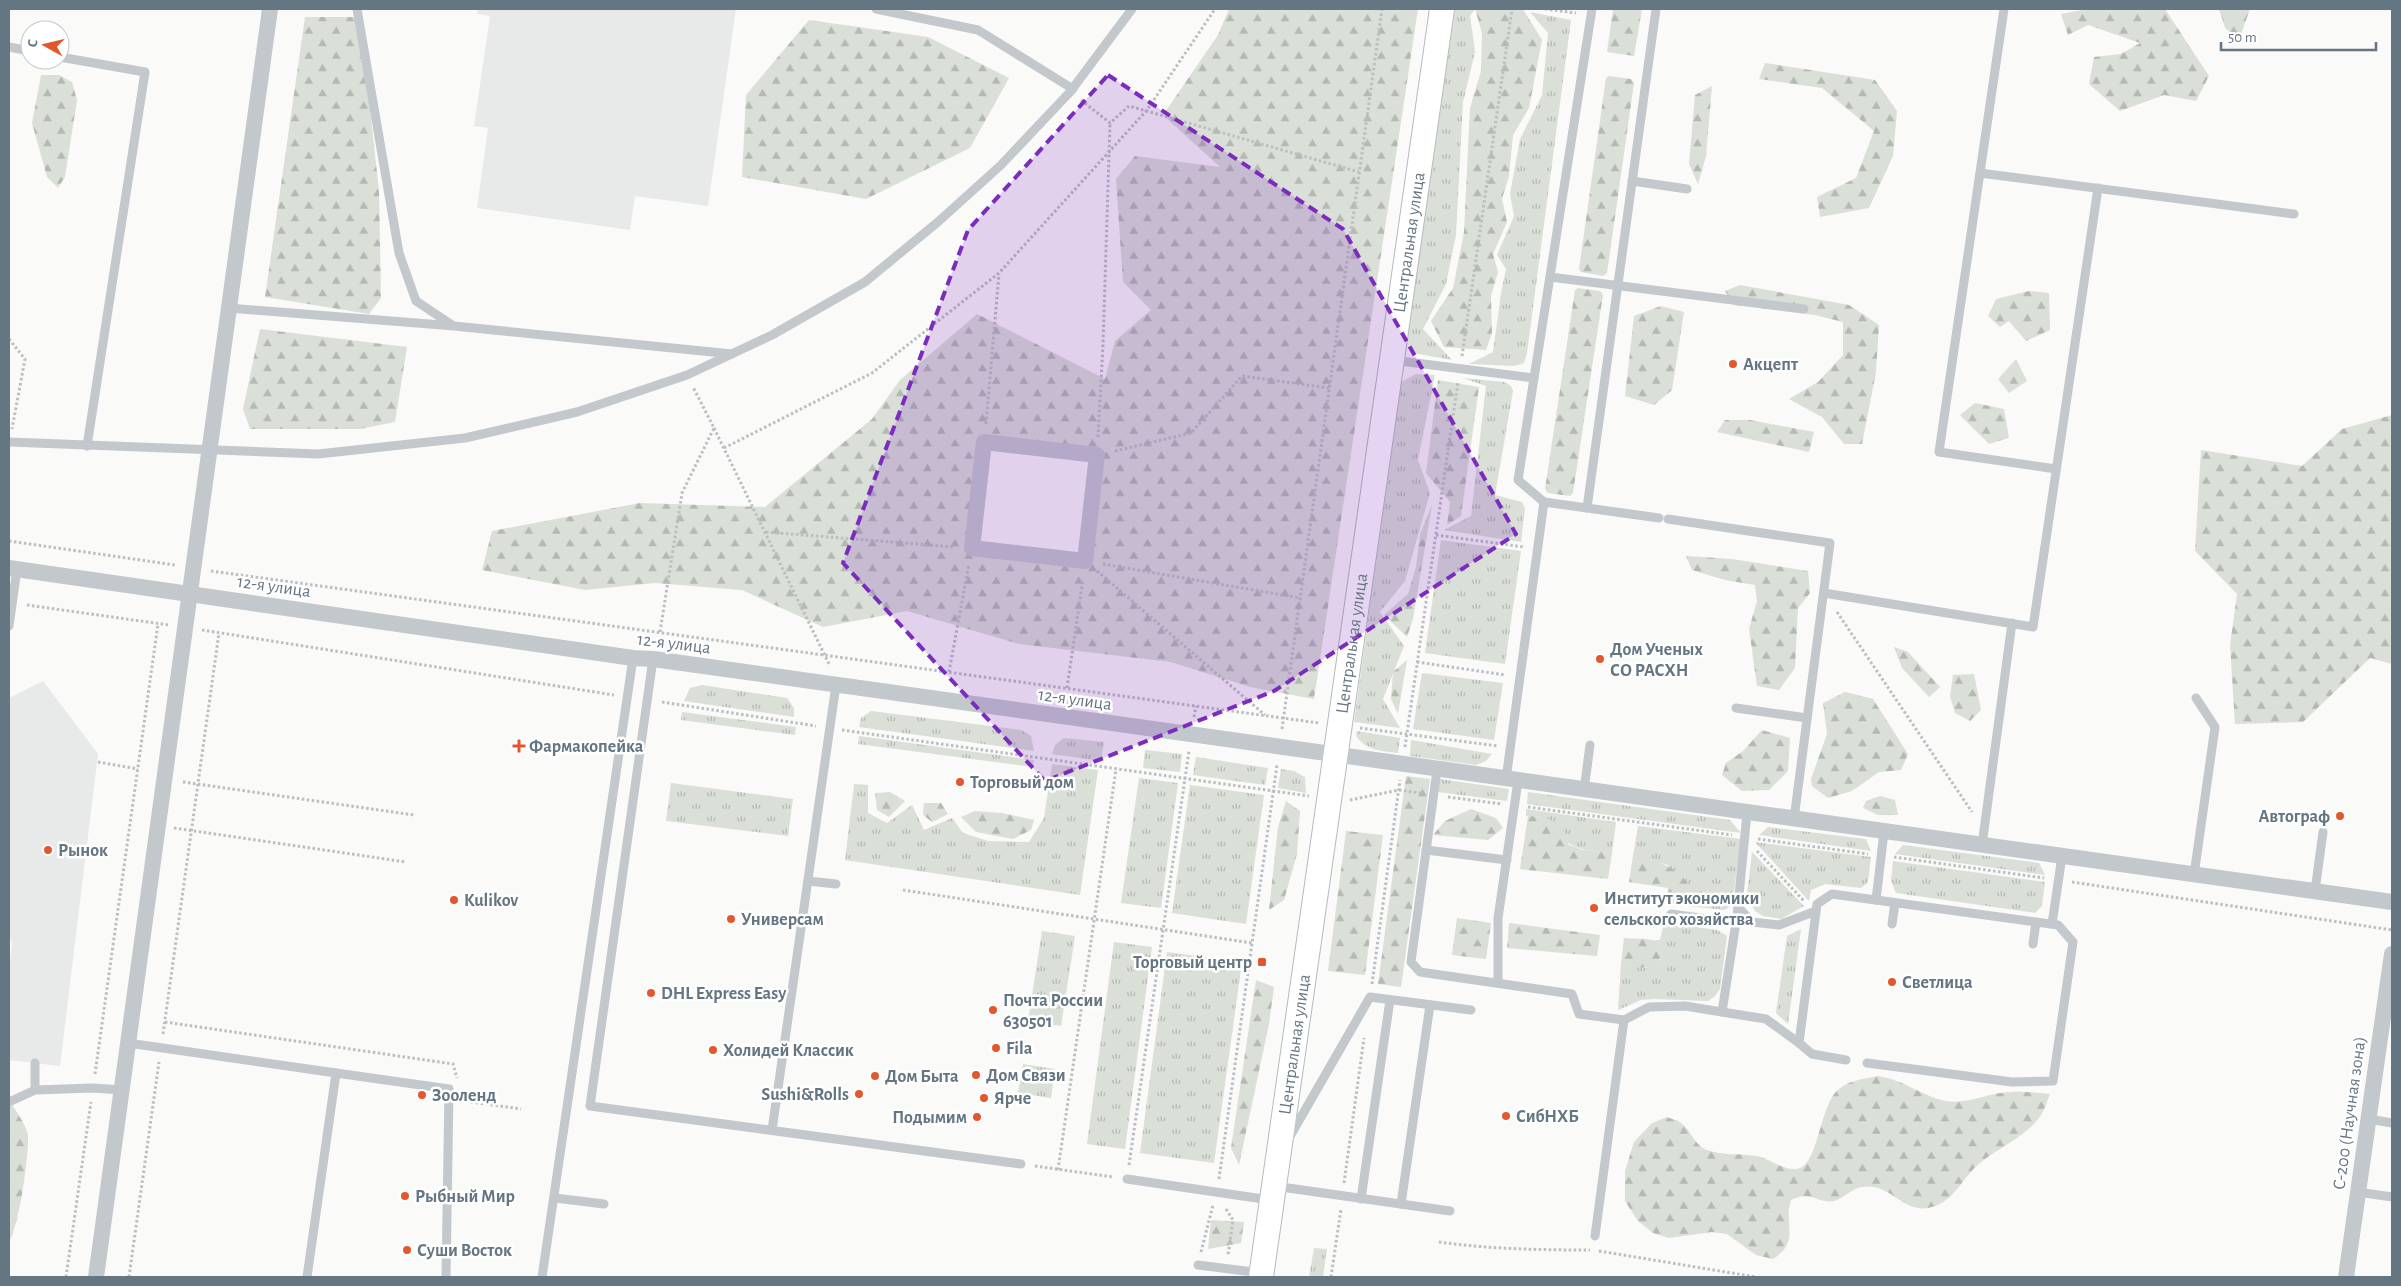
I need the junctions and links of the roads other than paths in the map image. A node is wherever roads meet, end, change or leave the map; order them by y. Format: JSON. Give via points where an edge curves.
{"nodes":[{"id":1,"x":270,"y":9,"type":"edge"},
{"id":2,"x":357,"y":9,"type":"edge"},
{"id":3,"x":876,"y":9,"type":"edge"},
{"id":4,"x":1132,"y":9,"type":"edge"},
{"id":5,"x":1442,"y":9,"type":"edge"},
{"id":6,"x":1656,"y":9,"type":"edge"},
{"id":7,"x":2004,"y":9,"type":"edge"},
{"id":8,"x":1591,"y":12,"type":"edge"},
{"id":9,"x":70,"y":59,"type":"edge"},
{"id":10,"x":1072,"y":90,"type":"junction"},
{"id":11,"x":1980,"y":173,"type":"junction"},
{"id":12,"x":1632,"y":181,"type":"junction"},
{"id":13,"x":2098,"y":188,"type":"junction"},
{"id":14,"x":1686,"y":189,"type":"dead end"},
{"id":15,"x":2294,"y":214,"type":"dead end"},
{"id":16,"x":1550,"y":277,"type":"junction"},
{"id":17,"x":1618,"y":285,"type":"junction"},
{"id":18,"x":228,"y":308,"type":"junction"},
{"id":19,"x":1804,"y":309,"type":"dead end"},
{"id":20,"x":454,"y":326,"type":"junction"},
{"id":21,"x":732,"y":354,"type":"junction"},
{"id":22,"x":1391,"y":360,"type":"junction"},
{"id":23,"x":1534,"y":378,"type":"junction"},
{"id":24,"x":9,"y":442,"type":"edge"},
{"id":25,"x":87,"y":446,"type":"junction"},
{"id":26,"x":210,"y":451,"type":"junction"},
{"id":27,"x":2056,"y":469,"type":"junction"},
{"id":28,"x":1544,"y":502,"type":"junction"},
{"id":29,"x":1587,"y":508,"type":"junction"},
{"id":30,"x":1085,"y":561,"type":"joint"},
{"id":31,"x":13,"y":568,"type":"edge"},
{"id":32,"x":1824,"y":593,"type":"junction"},
{"id":33,"x":190,"y":594,"type":"junction"},
{"id":34,"x":2012,"y":623,"type":"junction"},
{"id":35,"x":9,"y":626,"type":"edge"},
{"id":36,"x":633,"y":658,"type":"junction"},
{"id":37,"x":653,"y":659,"type":"junction"},
{"id":38,"x":836,"y":685,"type":"junction"},
{"id":39,"x":2196,"y":698,"type":"dead end"},
{"id":40,"x":1736,"y":708,"type":"dead end"},
{"id":41,"x":1807,"y":718,"type":"junction"},
{"id":42,"x":1590,"y":745,"type":"dead end"},
{"id":43,"x":1335,"y":756,"type":"junction"},
{"id":44,"x":1437,"y":770,"type":"junction"},
{"id":45,"x":1512,"y":780,"type":"junction"},
{"id":46,"x":1584,"y":790,"type":"junction"},
{"id":47,"x":1748,"y":813,"type":"junction"},
{"id":48,"x":1794,"y":819,"type":"junction"},
{"id":49,"x":1884,"y":832,"type":"junction"},
{"id":50,"x":2324,"y":832,"type":"dead end"},
{"id":51,"x":1983,"y":838,"type":"junction"},
{"id":52,"x":1426,"y":850,"type":"junction"},
{"id":53,"x":2062,"y":856,"type":"junction"},
{"id":54,"x":1507,"y":860,"type":"junction"},
{"id":55,"x":2194,"y":875,"type":"junction"},
{"id":56,"x":808,"y":881,"type":"junction"},
{"id":57,"x":836,"y":884,"type":"dead end"},
{"id":58,"x":2315,"y":892,"type":"junction"},
{"id":59,"x":1876,"y":900,"type":"junction"},
{"id":60,"x":1895,"y":902,"type":"junction"},
{"id":61,"x":2392,"y":902,"type":"edge"},
{"id":62,"x":1738,"y":907,"type":"junction"},
{"id":63,"x":1816,"y":911,"type":"junction"},
{"id":64,"x":1671,"y":914,"type":"dead end"},
{"id":65,"x":2036,"y":922,"type":"junction"},
{"id":66,"x":1736,"y":923,"type":"junction"},
{"id":67,"x":1892,"y":924,"type":"dead end"},
{"id":68,"x":2052,"y":924,"type":"junction"},
{"id":69,"x":2033,"y":944,"type":"dead end"},
{"id":70,"x":2392,"y":954,"type":"edge"},
{"id":71,"x":1498,"y":983,"type":"junction"},
{"id":72,"x":1390,"y":1000,"type":"junction"},
{"id":73,"x":1430,"y":1005,"type":"junction"},
{"id":74,"x":1471,"y":1010,"type":"dead end"},
{"id":75,"x":1722,"y":1012,"type":"junction"},
{"id":76,"x":1624,"y":1020,"type":"junction"},
{"id":77,"x":128,"y":1043,"type":"junction"},
{"id":78,"x":1799,"y":1043,"type":"junction"},
{"id":79,"x":1846,"y":1060,"type":"dead end"},
{"id":80,"x":35,"y":1063,"type":"dead end"},
{"id":81,"x":1867,"y":1063,"type":"dead end"},
{"id":82,"x":336,"y":1073,"type":"junction"},
{"id":83,"x":35,"y":1090,"type":"junction"},
{"id":84,"x":122,"y":1090,"type":"junction"},
{"id":85,"x":9,"y":1102,"type":"edge"},
{"id":86,"x":2369,"y":1119,"type":"junction"},
{"id":87,"x":2392,"y":1123,"type":"edge"},
{"id":88,"x":772,"y":1130,"type":"junction"},
{"id":89,"x":1277,"y":1158,"type":"junction"},
{"id":90,"x":1021,"y":1164,"type":"road end"},
{"id":91,"x":1127,"y":1180,"type":"road end"},
{"id":92,"x":2358,"y":1192,"type":"junction"},
{"id":93,"x":1273,"y":1193,"type":"junction"},
{"id":94,"x":2392,"y":1197,"type":"edge"},
{"id":95,"x":555,"y":1198,"type":"junction"},
{"id":96,"x":1361,"y":1199,"type":"junction"},
{"id":97,"x":604,"y":1204,"type":"dead end"},
{"id":98,"x":1402,"y":1204,"type":"junction"},
{"id":99,"x":1450,"y":1211,"type":"dead end"},
{"id":100,"x":1595,"y":1236,"type":"dead end"},
{"id":101,"x":1198,"y":1265,"type":"road end"},
{"id":102,"x":1261,"y":1275,"type":"edge"},
{"id":103,"x":96,"y":1277,"type":"edge"},
{"id":104,"x":307,"y":1277,"type":"edge"},
{"id":105,"x":446,"y":1277,"type":"edge"},
{"id":106,"x":542,"y":1277,"type":"edge"},
{"id":107,"x":2346,"y":1277,"type":"edge"}],
"edges":[{"from":1,"to":18,"type":"street"},
{"from":2,"to":20,"type":"lane","via":[[398,253],[416,301]]},
{"from":3,"to":10,"type":"lane","via":[[978,30]]},
{"from":4,"to":10,"type":"lane"},
{"from":5,"to":22,"type":"main road","name":"Центральная улица"},
{"from":6,"to":12,"type":"lane"},
{"from":7,"to":11,"type":"lane"},
{"from":8,"to":16,"type":"lane"},
{"from":9,"to":25,"type":"lane","via":[[145,72]]},
{"from":10,"to":21,"type":"lane","via":[[1001,165],[865,282]]},
{"from":11,"to":13,"type":"lane"},
{"from":11,"to":27,"type":"lane","via":[[1939,452]]},
{"from":12,"to":14,"type":"lane"},
{"from":12,"to":17,"type":"lane"},
{"from":13,"to":15,"type":"lane"},
{"from":13,"to":27,"type":"lane"},
{"from":16,"to":17,"type":"lane"},
{"from":16,"to":23,"type":"lane"},
{"from":17,"to":19,"type":"lane"},
{"from":17,"to":29,"type":"lane"},
{"from":18,"to":20,"type":"lane"},
{"from":18,"to":26,"type":"street"},
{"from":20,"to":21,"type":"lane"},
{"from":21,"to":26,"type":"lane","via":[[687,375],[577,412],[466,438],[318,454]]},
{"from":22,"to":23,"type":"lane"},
{"from":22,"to":43,"type":"main road","name":"Центральная улица"},
{"from":23,"to":28,"type":"lane","via":[[1518,480]]},
{"from":24,"to":25,"type":"lane"},
{"from":25,"to":26,"type":"lane"},
{"from":26,"to":33,"type":"street"},
{"from":27,"to":34,"type":"lane","via":[[2033,627]]},
{"from":28,"to":29,"type":"lane"},
{"from":28,"to":45,"type":"lane","via":[[1511,747]]},
{"from":29,"to":32,"type":"lane","via":[[1830,542]]},
{"from":30,"to":30,"type":"street","via":[[1097,455],[984,442],[972,548]]},
{"from":31,"to":33,"type":"street","name":"12-я улица"},
{"from":31,"to":35,"type":"lane"},
{"from":32,"to":34,"type":"lane"},
{"from":32,"to":41,"type":"lane"},
{"from":33,"to":36,"type":"street","name":"12-я улица"},
{"from":33,"to":77,"type":"street"},
{"from":34,"to":51,"type":"lane"},
{"from":36,"to":37,"type":"street","name":"12-я улица"},
{"from":36,"to":95,"type":"lane"},
{"from":37,"to":38,"type":"street","name":"12-я улица"},
{"from":37,"to":88,"type":"lane","via":[[590,1106]]},
{"from":38,"to":43,"type":"street","name":"12-я улица"},
{"from":38,"to":56,"type":"lane"},
{"from":39,"to":55,"type":"lane","via":[[2215,727]]},
{"from":40,"to":41,"type":"lane"},
{"from":41,"to":48,"type":"lane"},
{"from":42,"to":46,"type":"lane"},
{"from":43,"to":44,"type":"street","name":"12-я улица"},
{"from":43,"to":89,"type":"main road","name":"Центральная улица"},
{"from":44,"to":45,"type":"street","name":"12-я улица"},
{"from":44,"to":52,"type":"lane"},
{"from":45,"to":46,"type":"street","name":"12-я улица"},
{"from":45,"to":54,"type":"lane"},
{"from":46,"to":47,"type":"street","name":"12-я улица"},
{"from":47,"to":48,"type":"street","name":"12-я улица"},
{"from":47,"to":62,"type":"lane"},
{"from":48,"to":49,"type":"street","name":"12-я улица"},
{"from":49,"to":51,"type":"street","name":"12-я улица"},
{"from":49,"to":59,"type":"lane"},
{"from":50,"to":58,"type":"lane"},
{"from":51,"to":53,"type":"street","name":"12-я улица"},
{"from":52,"to":54,"type":"lane"},
{"from":52,"to":71,"type":"lane","via":[[1411,962],[1420,972]]},
{"from":53,"to":55,"type":"street","name":"12-я улица"},
{"from":53,"to":68,"type":"lane"},
{"from":54,"to":71,"type":"lane","via":[[1498,918]]},
{"from":55,"to":58,"type":"street","name":"12-я улица"},
{"from":56,"to":57,"type":"lane"},
{"from":56,"to":88,"type":"lane"},
{"from":58,"to":61,"type":"street","name":"12-я улица"},
{"from":59,"to":60,"type":"lane"},
{"from":59,"to":63,"type":"lane","via":[[1832,894],[1817,904]]},
{"from":60,"to":65,"type":"lane"},
{"from":60,"to":67,"type":"lane"},
{"from":62,"to":63,"type":"lane","via":[[1752,922],[1779,925]]},
{"from":62,"to":66,"type":"lane"},
{"from":63,"to":78,"type":"lane"},
{"from":64,"to":66,"type":"lane"},
{"from":65,"to":68,"type":"lane"},
{"from":65,"to":69,"type":"lane"},
{"from":66,"to":75,"type":"lane"},
{"from":68,"to":81,"type":"lane","via":[[2058,925],[2073,942],[2053,1081],[2012,1082]]},
{"from":70,"to":86,"type":"street","name":"С-200 (Научная зона)"},
{"from":71,"to":76,"type":"lane","via":[[1572,994],[1579,1014]]},
{"from":72,"to":73,"type":"lane"},
{"from":72,"to":89,"type":"lane","via":[[1370,997]]},
{"from":72,"to":96,"type":"lane"},
{"from":73,"to":74,"type":"lane"},
{"from":73,"to":98,"type":"lane"},
{"from":75,"to":76,"type":"lane","via":[[1685,1006],[1649,1007]]},
{"from":75,"to":78,"type":"lane","via":[[1766,1019]]},
{"from":76,"to":100,"type":"lane"},
{"from":77,"to":82,"type":"lane"},
{"from":77,"to":84,"type":"street"},
{"from":78,"to":79,"type":"lane","via":[[1812,1054]]},
{"from":80,"to":83,"type":"lane"},
{"from":82,"to":104,"type":"lane"},
{"from":82,"to":105,"type":"lane","via":[[449,1089]]},
{"from":83,"to":84,"type":"lane"},
{"from":83,"to":85,"type":"lane"},
{"from":84,"to":103,"type":"street"},
{"from":86,"to":87,"type":"lane"},
{"from":86,"to":92,"type":"street","name":"С-200 (Научная зона)"},
{"from":88,"to":90,"type":"lane"},
{"from":89,"to":93,"type":"main road","name":"Центральная улица"},
{"from":91,"to":93,"type":"lane","via":[[1216,1193]]},
{"from":92,"to":94,"type":"lane"},
{"from":92,"to":107,"type":"street","name":"С-200 (Научная зона)"},
{"from":93,"to":96,"type":"lane"},
{"from":93,"to":102,"type":"main road","name":"Центральная улица"},
{"from":95,"to":97,"type":"lane"},
{"from":95,"to":106,"type":"lane"},
{"from":96,"to":98,"type":"lane"},
{"from":98,"to":99,"type":"lane"},
{"from":101,"to":102,"type":"lane"}]}
